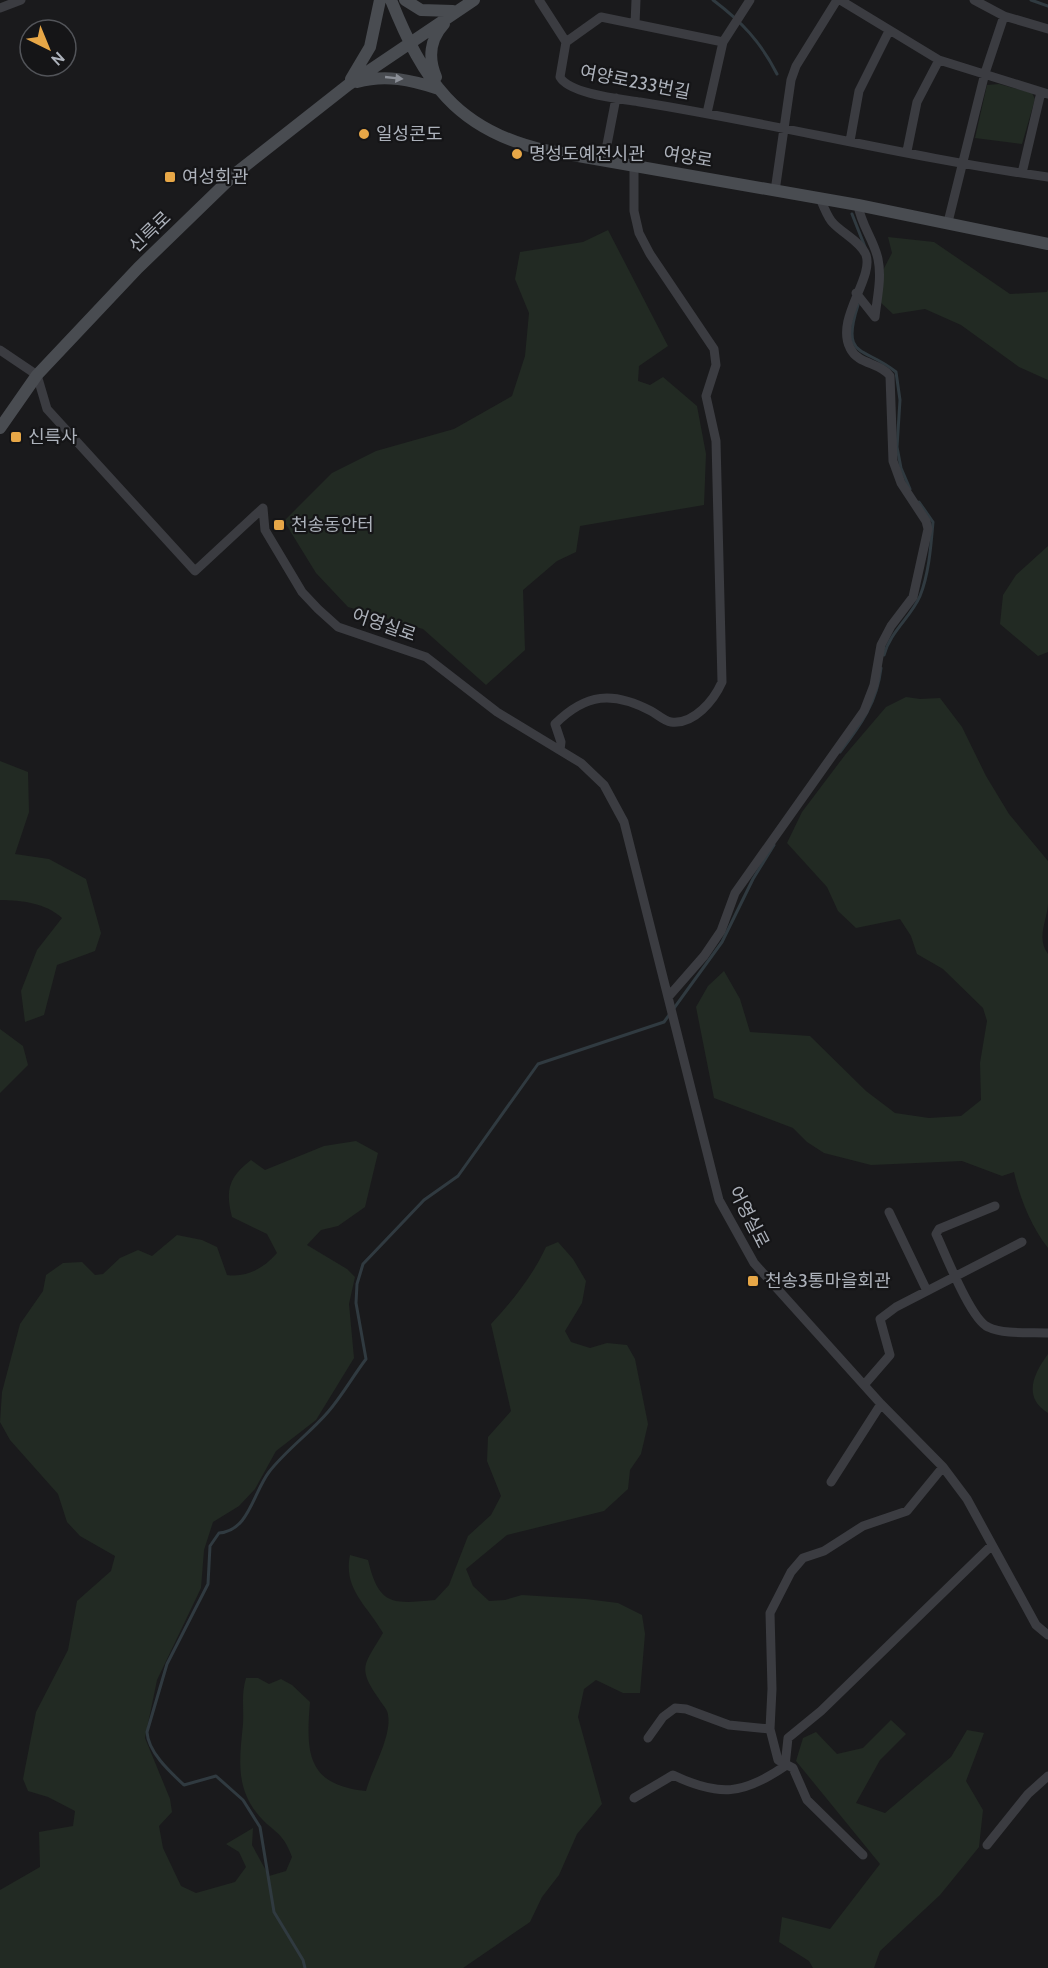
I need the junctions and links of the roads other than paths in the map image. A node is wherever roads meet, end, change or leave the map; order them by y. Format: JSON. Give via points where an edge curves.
{"nodes":[{"id":1,"x":21,"y":0,"type":"edge"},
{"id":2,"x":380,"y":0,"type":"edge"},
{"id":3,"x":391,"y":0,"type":"edge"},
{"id":4,"x":405,"y":0,"type":"edge"},
{"id":5,"x":474,"y":0,"type":"edge"},
{"id":6,"x":539,"y":0,"type":"edge"},
{"id":7,"x":636,"y":0,"type":"edge"},
{"id":8,"x":750,"y":0,"type":"edge"},
{"id":9,"x":838,"y":0,"type":"edge"},
{"id":10,"x":974,"y":0,"type":"edge"},
{"id":11,"x":0,"y":8,"type":"edge"},
{"id":12,"x":458,"y":11,"type":"junction"},
{"id":13,"x":1004,"y":16,"type":"junction"},
{"id":14,"x":635,"y":24,"type":"junction"},
{"id":15,"x":1048,"y":29,"type":"edge"},
{"id":16,"x":889,"y":31,"type":"junction"},
{"id":17,"x":566,"y":42,"type":"junction"},
{"id":18,"x":723,"y":42,"type":"junction"},
{"id":19,"x":408,"y":43,"type":"junction"},
{"id":20,"x":939,"y":60,"type":"junction"},
{"id":21,"x":985,"y":73,"type":"junction"},
{"id":22,"x":348,"y":85,"type":"junction"},
{"id":23,"x":440,"y":89,"type":"junction"},
{"id":24,"x":1044,"y":93,"type":"edge"},
{"id":25,"x":616,"y":98,"type":"junction"},
{"id":26,"x":707,"y":113,"type":"junction"},
{"id":27,"x":786,"y":127,"type":"junction"},
{"id":28,"x":850,"y":141,"type":"junction"},
{"id":29,"x":907,"y":151,"type":"junction"},
{"id":30,"x":604,"y":160,"type":"junction"},
{"id":31,"x":962,"y":163,"type":"junction"},
{"id":32,"x":634,"y":166,"type":"junction"},
{"id":33,"x":1022,"y":173,"type":"junction"},
{"id":34,"x":1048,"y":177,"type":"edge"},
{"id":35,"x":775,"y":191,"type":"junction"},
{"id":36,"x":820,"y":199,"type":"junction"},
{"id":37,"x":858,"y":205,"type":"junction"},
{"id":38,"x":948,"y":222,"type":"junction"},
{"id":39,"x":1048,"y":244,"type":"edge"},
{"id":40,"x":856,"y":294,"type":"junction"},
{"id":41,"x":0,"y":350,"type":"edge"},
{"id":42,"x":37,"y":375,"type":"junction"},
{"id":43,"x":0,"y":428,"type":"edge"},
{"id":44,"x":560,"y":750,"type":"junction"},
{"id":45,"x":670,"y":999,"type":"junction"},
{"id":46,"x":995,"y":1206,"type":"dead end"},
{"id":47,"x":889,"y":1212,"type":"dead end"},
{"id":48,"x":1022,"y":1242,"type":"dead end"},
{"id":49,"x":956,"y":1276,"type":"junction"},
{"id":50,"x":927,"y":1291,"type":"junction"},
{"id":51,"x":1048,"y":1333,"type":"edge"},
{"id":52,"x":864,"y":1384,"type":"junction"},
{"id":53,"x":881,"y":1404,"type":"junction"},
{"id":54,"x":943,"y":1467,"type":"junction"},
{"id":55,"x":831,"y":1482,"type":"dead end"},
{"id":56,"x":993,"y":1545,"type":"junction"},
{"id":57,"x":1048,"y":1635,"type":"edge"},
{"id":58,"x":770,"y":1729,"type":"junction"},
{"id":59,"x":648,"y":1738,"type":"dead end"},
{"id":60,"x":786,"y":1766,"type":"junction"},
{"id":61,"x":1048,"y":1776,"type":"edge"},
{"id":62,"x":634,"y":1798,"type":"dead end"},
{"id":63,"x":987,"y":1845,"type":"dead end"},
{"id":64,"x":863,"y":1855,"type":"dead end"}],
"edges":[{"from":1,"to":11,"type":"street"},
{"from":2,"to":22,"type":"street","via":[[370,47]]},
{"from":3,"to":19,"type":"street","name":"여양로"},
{"from":4,"to":12,"type":"street","via":[[432,12]]},
{"from":5,"to":12,"type":"street"},
{"from":6,"to":17,"type":"street","name":"여양로233번길"},
{"from":7,"to":14,"type":"street"},
{"from":8,"to":18,"type":"street","name":"여양로233번길"},
{"from":9,"to":16,"type":"street"},
{"from":9,"to":27,"type":"street","via":[[796,66]]},
{"from":10,"to":13,"type":"street"},
{"from":12,"to":19,"type":"street","name":"신륵로"},
{"from":12,"to":23,"type":"street","via":[[441,27],[432,46],[432,68]]},
{"from":13,"to":15,"type":"street"},
{"from":13,"to":21,"type":"street"},
{"from":14,"to":17,"type":"street","name":"여양로233번길","via":[[601,17]]},
{"from":14,"to":18,"type":"street","name":"여양로233번길"},
{"from":16,"to":20,"type":"street"},
{"from":16,"to":28,"type":"street","via":[[859,91]]},
{"from":17,"to":25,"type":"street","name":"여양로233번길","via":[[560,77],[563,83]]},
{"from":18,"to":26,"type":"street","name":"여양로233번길"},
{"from":19,"to":22,"type":"street","name":"신륵로"},
{"from":19,"to":23,"type":"street","name":"여양로"},
{"from":20,"to":21,"type":"street"},
{"from":20,"to":29,"type":"street","via":[[917,102]]},
{"from":21,"to":24,"type":"street"},
{"from":21,"to":31,"type":"street"},
{"from":22,"to":23,"type":"street","one_way":true,"via":[[386,77]]},
{"from":22,"to":42,"type":"street","name":"신륵로","via":[[236,173],[138,268]]},
{"from":23,"to":30,"type":"street","name":"여양로","via":[[464,115],[495,136]]},
{"from":24,"to":33,"type":"street"},
{"from":25,"to":26,"type":"street","name":"여양로233번길"},
{"from":25,"to":30,"type":"street"},
{"from":26,"to":27,"type":"street","name":"여양로233번길"},
{"from":27,"to":28,"type":"street","name":"여양로233번길"},
{"from":27,"to":35,"type":"street"},
{"from":28,"to":29,"type":"street","name":"여양로233번길"},
{"from":29,"to":31,"type":"street","name":"여양로233번길"},
{"from":30,"to":32,"type":"street","name":"여양로"},
{"from":31,"to":33,"type":"street","name":"여양로233번길"},
{"from":31,"to":38,"type":"street"},
{"from":32,"to":35,"type":"street","name":"여양로"},
{"from":32,"to":44,"type":"street","via":[[634,211],[639,233],[714,349],[716,365],[706,396],[716,441],[722,682],[705,708],[688,719],[670,722],[621,697],[600,698],[581,705],[555,724]]},
{"from":33,"to":34,"type":"street","name":"여양로233번길"},
{"from":35,"to":36,"type":"street","name":"여양로"},
{"from":36,"to":37,"type":"street","name":"여양로"},
{"from":36,"to":40,"type":"street","via":[[831,222],[866,253],[867,264]]},
{"from":37,"to":38,"type":"street","name":"여양로"},
{"from":37,"to":40,"type":"street","via":[[881,274],[875,317]]},
{"from":38,"to":39,"type":"street","name":"여양로"},
{"from":40,"to":45,"type":"street","via":[[849,316],[849,347],[857,357],[884,368],[890,376],[892,461],[928,529],[914,597],[881,645],[874,685],[864,711],[735,893],[721,931]]},
{"from":41,"to":42,"type":"street"},
{"from":42,"to":43,"type":"street","name":"신륵로"},
{"from":42,"to":44,"type":"street","name":"어영실로","via":[[47,408],[195,571],[263,508],[265,530],[302,592],[338,627],[426,657],[497,711]]},
{"from":44,"to":45,"type":"street","name":"어영실로","via":[[604,785],[624,822]]},
{"from":45,"to":52,"type":"street","name":"어영실로","via":[[719,1200],[754,1263]]},
{"from":46,"to":49,"type":"street","via":[[939,1229],[936,1234]]},
{"from":47,"to":50,"type":"street"},
{"from":48,"to":49,"type":"street"},
{"from":49,"to":50,"type":"street"},
{"from":49,"to":51,"type":"street","via":[[986,1327]]},
{"from":50,"to":52,"type":"street","via":[[880,1319],[890,1355]]},
{"from":52,"to":53,"type":"street","name":"어영실로"},
{"from":53,"to":54,"type":"street","name":"어영실로"},
{"from":53,"to":55,"type":"street"},
{"from":54,"to":56,"type":"street","name":"어영실로"},
{"from":54,"to":58,"type":"street","via":[[907,1511],[863,1526],[824,1551],[803,1558],[791,1572],[770,1613]]},
{"from":56,"to":57,"type":"street","name":"어영실로","via":[[1036,1625]]},
{"from":56,"to":60,"type":"street","via":[[788,1738]]},
{"from":58,"to":59,"type":"street","via":[[729,1725],[675,1708]]},
{"from":58,"to":60,"type":"street","via":[[778,1760]]},
{"from":60,"to":62,"type":"street","via":[[762,1782],[729,1792],[699,1788],[673,1775]]},
{"from":60,"to":64,"type":"street","via":[[793,1768],[807,1800]]},
{"from":61,"to":63,"type":"street","via":[[1028,1794]]}]}
